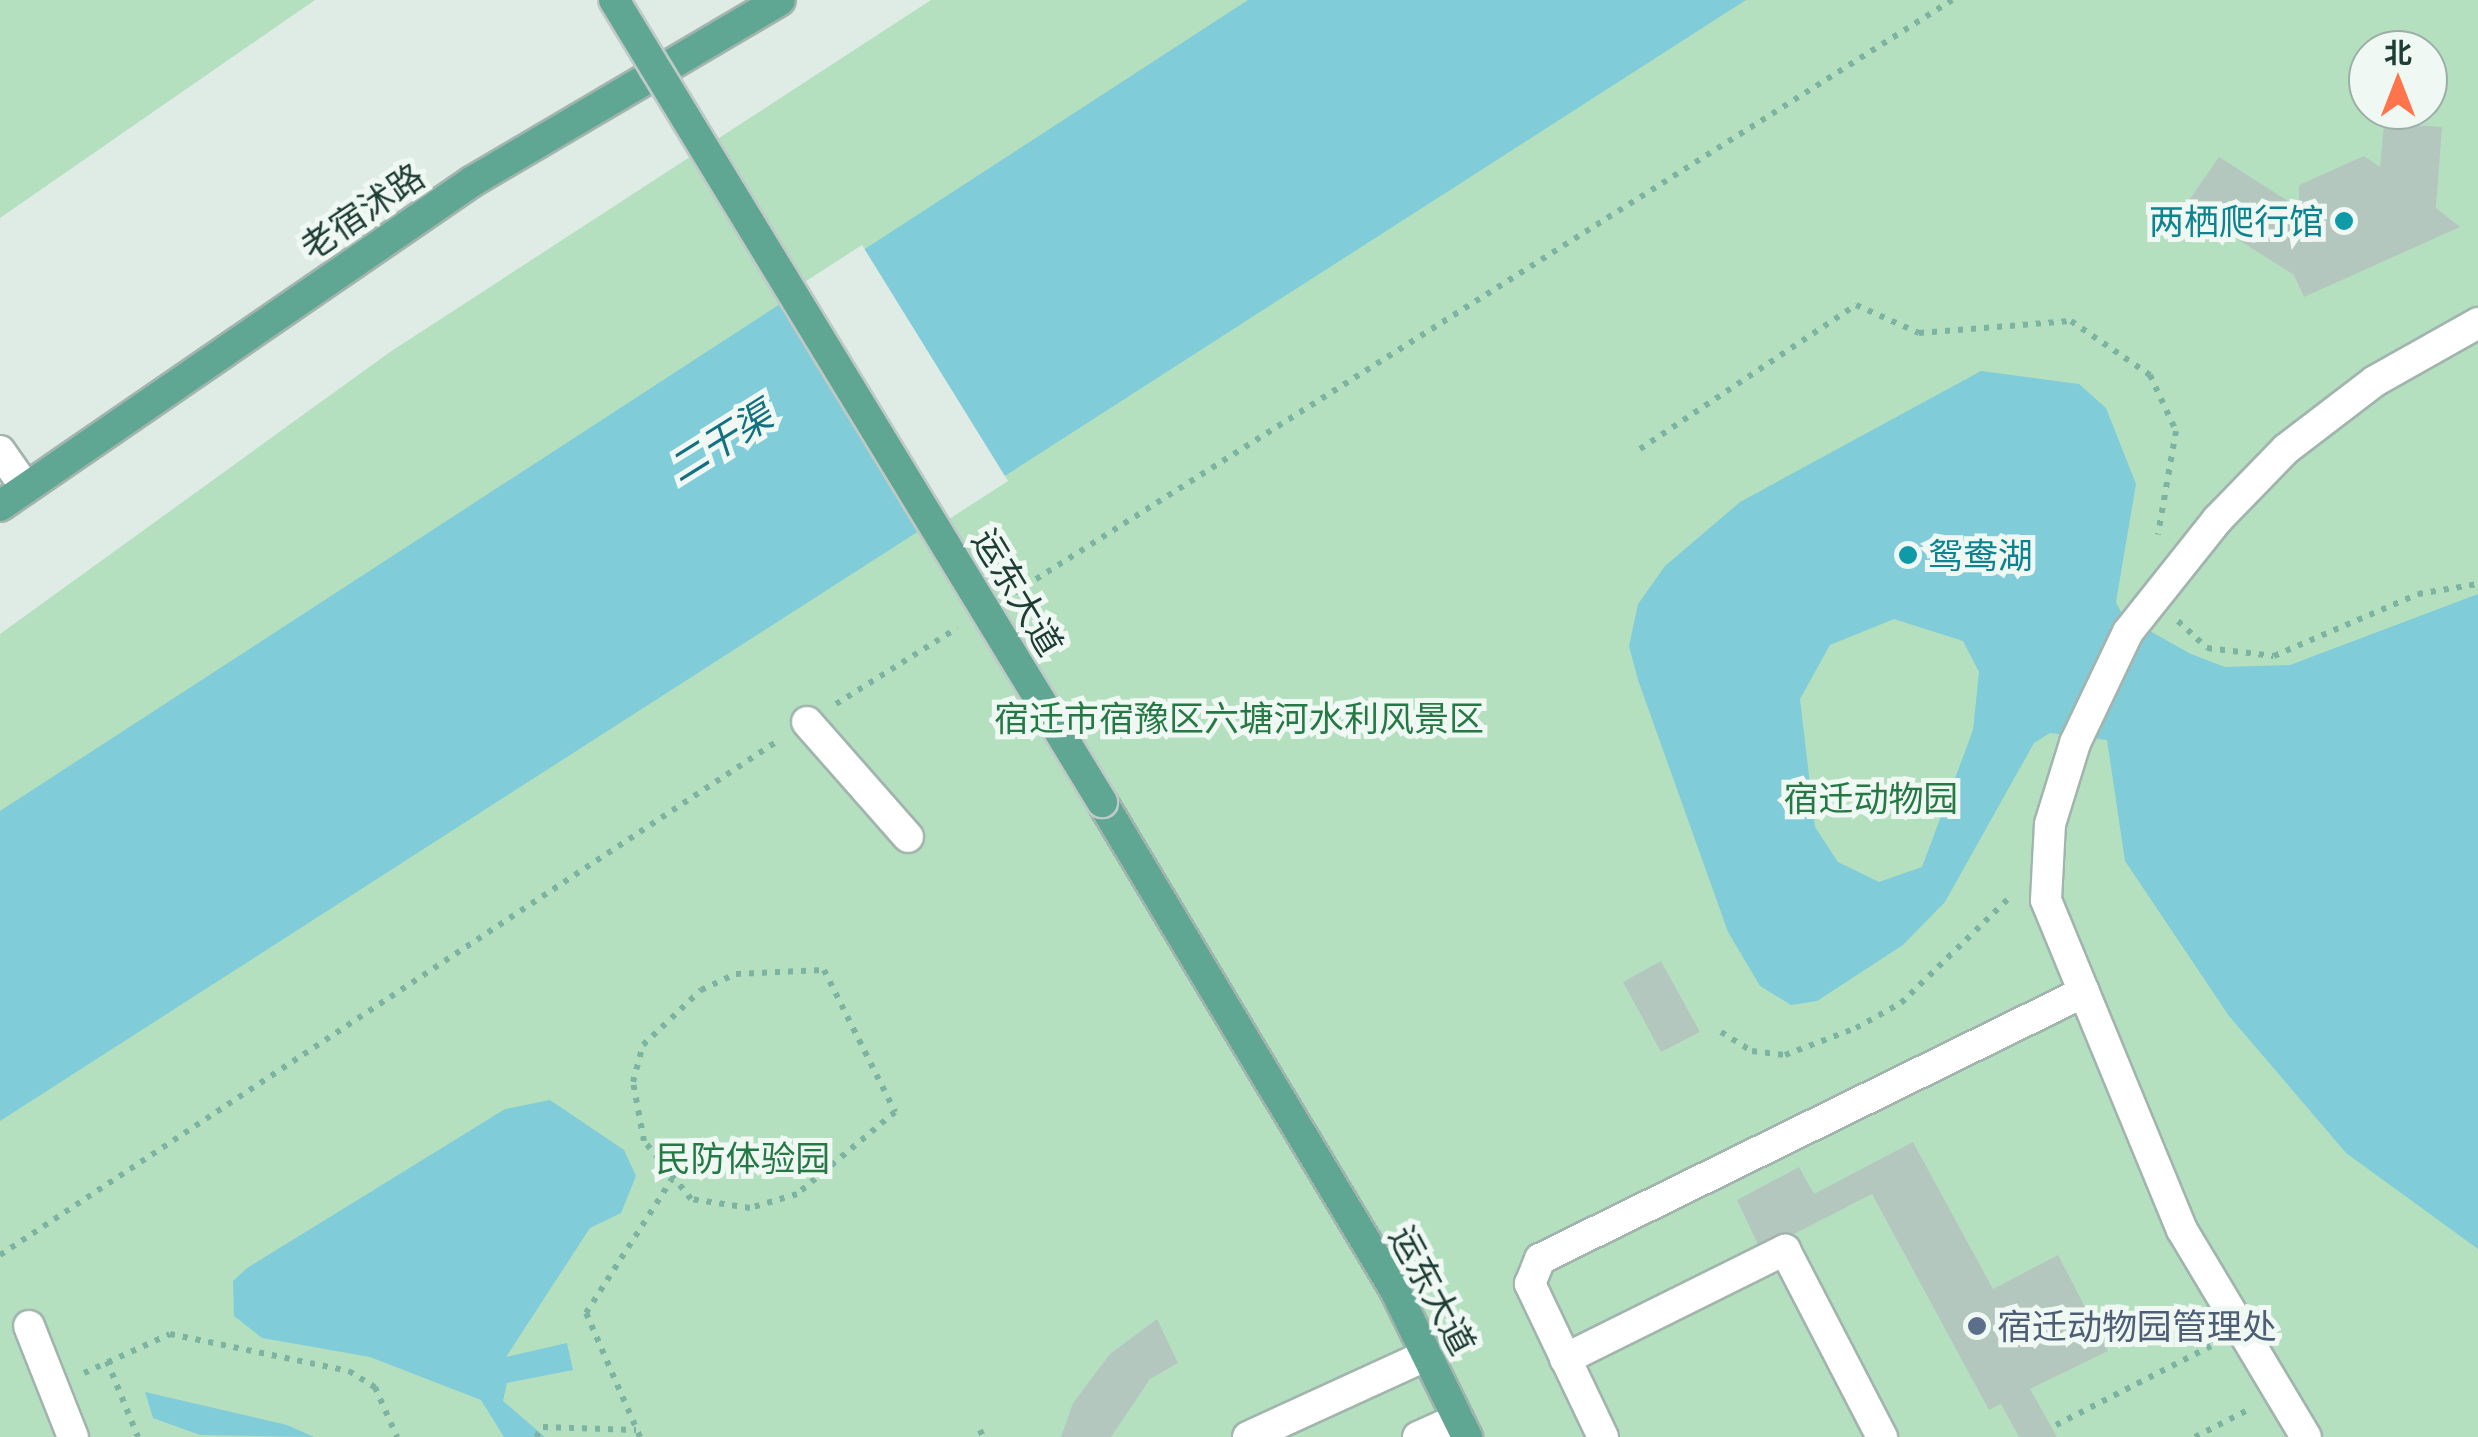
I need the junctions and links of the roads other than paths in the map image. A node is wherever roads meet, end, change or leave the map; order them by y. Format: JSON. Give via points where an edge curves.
{"nodes":[{"id":1,"x":614,"y":0,"type":"edge"},
{"id":2,"x":780,"y":0,"type":"edge"},
{"id":3,"x":2478,"y":323,"type":"edge"},
{"id":4,"x":0,"y":451,"type":"edge"},
{"id":5,"x":25,"y":487,"type":"junction"},
{"id":6,"x":0,"y":506,"type":"edge"},
{"id":7,"x":807,"y":722,"type":"dead end"},
{"id":8,"x":908,"y":837,"type":"dead end"},
{"id":9,"x":2084,"y":992,"type":"junction"},
{"id":10,"x":29,"y":1326,"type":"dead end"},
{"id":11,"x":1428,"y":1355,"type":"junction"},
{"id":12,"x":1565,"y":1358,"type":"junction"},
{"id":13,"x":1463,"y":1428,"type":"edge"},
{"id":14,"x":74,"y":1437,"type":"edge"},
{"id":15,"x":1248,"y":1437,"type":"edge"},
{"id":16,"x":1418,"y":1437,"type":"edge"},
{"id":17,"x":1602,"y":1437,"type":"edge"},
{"id":18,"x":1882,"y":1437,"type":"edge"},
{"id":19,"x":2306,"y":1437,"type":"edge"}],
"edges":[{"from":1,"to":11,"type":"main road","name":"运东大道","bridge":true,"via":[[1102,802]]},
{"from":2,"to":5,"type":"main road","name":"老宿沭路","via":[[473,181]]},
{"from":3,"to":9,"type":"lane","via":[[2375,381],[2286,449],[2128,632],[2076,743],[2044,870],[2046,900]]},
{"from":4,"to":5,"type":"lane"},
{"from":5,"to":6,"type":"main road","name":"老宿沭路"},
{"from":7,"to":8,"type":"lane"},
{"from":9,"to":12,"type":"lane","via":[[1540,1259],[1530,1284]]},
{"from":9,"to":19,"type":"lane","via":[[2182,1230]]},
{"from":10,"to":14,"type":"lane"},
{"from":11,"to":13,"type":"main road","name":"运东大道"},
{"from":11,"to":15,"type":"lane"},
{"from":12,"to":17,"type":"lane"},
{"from":12,"to":18,"type":"lane","via":[[1785,1250]]},
{"from":13,"to":16,"type":"lane"}]}
